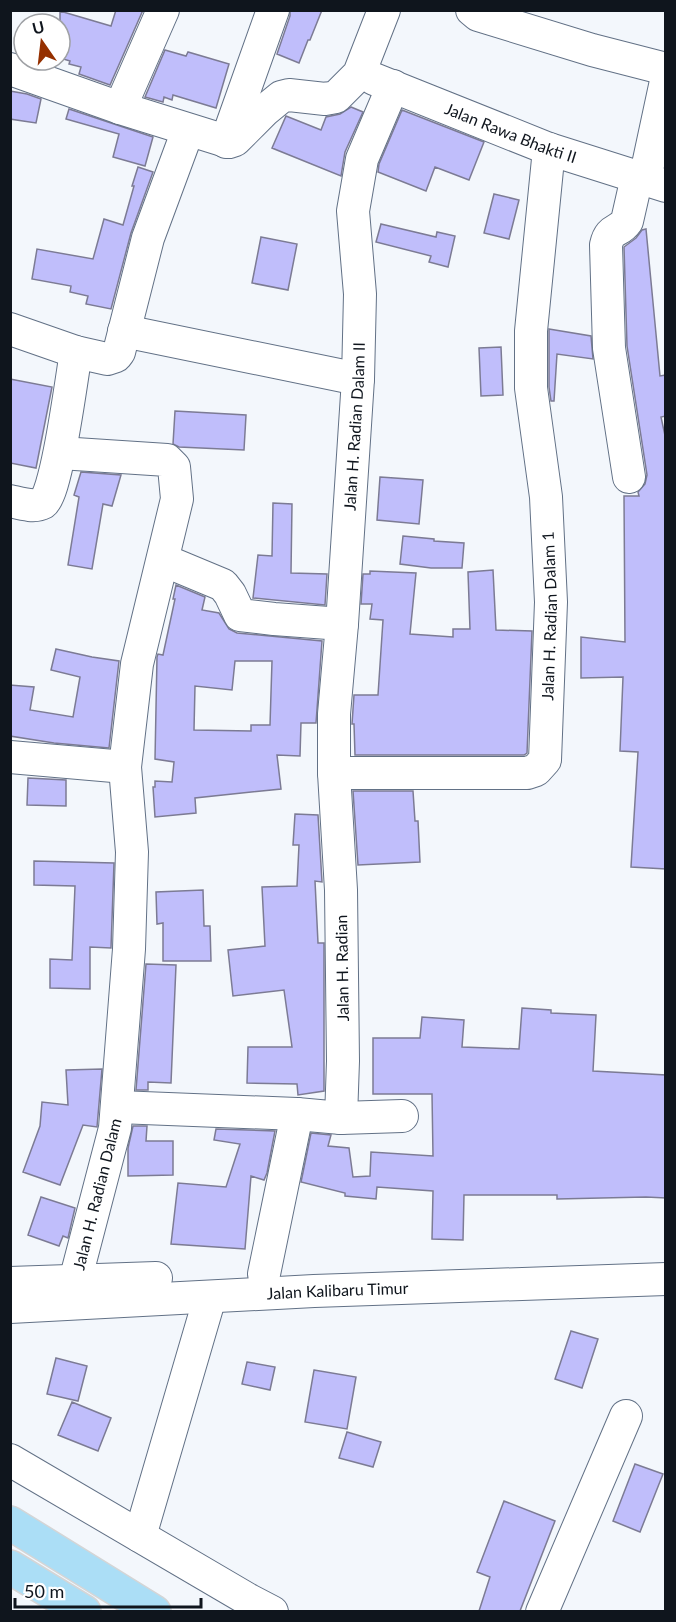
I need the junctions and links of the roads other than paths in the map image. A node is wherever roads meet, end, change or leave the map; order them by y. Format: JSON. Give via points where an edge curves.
{"nodes":[{"id":1,"x":162,"y":10,"type":"edge"},
{"id":2,"x":273,"y":10,"type":"edge"},
{"id":3,"x":384,"y":10,"type":"edge"},
{"id":4,"x":472,"y":10,"type":"edge"},
{"id":5,"x":10,"y":69,"type":"edge"},
{"id":6,"x":666,"y":69,"type":"edge"},
{"id":7,"x":359,"y":74,"type":"junction"},
{"id":8,"x":666,"y":81,"type":"edge"},
{"id":9,"x":393,"y":86,"type":"junction"},
{"id":10,"x":120,"y":108,"type":"junction"},
{"id":11,"x":188,"y":130,"type":"junction"},
{"id":12,"x":226,"y":142,"type":"junction"},
{"id":13,"x":549,"y":149,"type":"junction"},
{"id":14,"x":649,"y":181,"type":"edge"},
{"id":15,"x":10,"y":329,"type":"edge"},
{"id":16,"x":124,"y":331,"type":"junction"},
{"id":17,"x":76,"y":352,"type":"junction"},
{"id":18,"x":358,"y":379,"type":"junction"},
{"id":19,"x":60,"y":453,"type":"junction"},
{"id":20,"x":629,"y":477,"type":"dead end"},
{"id":21,"x":10,"y":501,"type":"edge"},
{"id":22,"x":163,"y":560,"type":"junction"},
{"id":23,"x":342,"y":624,"type":"junction"},
{"id":24,"x":10,"y":757,"type":"edge"},
{"id":25,"x":125,"y":768,"type":"junction"},
{"id":26,"x":334,"y":773,"type":"junction"},
{"id":27,"x":118,"y":1107,"type":"junction"},
{"id":28,"x":297,"y":1114,"type":"junction"},
{"id":29,"x":402,"y":1116,"type":"dead end"},
{"id":30,"x":342,"y":1118,"type":"junction"},
{"id":31,"x":666,"y":1262,"type":"edge"},
{"id":32,"x":264,"y":1274,"type":"junction"},
{"id":33,"x":666,"y":1279,"type":"edge"},
{"id":34,"x":75,"y":1281,"type":"junction"},
{"id":35,"x":317,"y":1281,"type":"junction"},
{"id":36,"x":10,"y":1283,"type":"edge"},
{"id":37,"x":210,"y":1296,"type":"junction"},
{"id":38,"x":10,"y":1307,"type":"edge"},
{"id":39,"x":626,"y":1416,"type":"dead end"},
{"id":40,"x":10,"y":1460,"type":"edge"},
{"id":41,"x":10,"y":1523,"type":"edge"},
{"id":42,"x":140,"y":1536,"type":"junction"},
{"id":43,"x":10,"y":1567,"type":"edge"},
{"id":44,"x":84,"y":1611,"type":"edge"},
{"id":45,"x":154,"y":1611,"type":"edge"},
{"id":46,"x":272,"y":1611,"type":"edge"},
{"id":47,"x":542,"y":1611,"type":"edge"}],
"edges":[{"from":1,"to":10,"type":"street"},
{"from":2,"to":12,"type":"street"},
{"from":3,"to":7,"type":"street"},
{"from":4,"to":6,"type":"street","via":[[478,15]]},
{"from":5,"to":10,"type":"street"},
{"from":7,"to":9,"type":"street","name":"Jalan Rawa Bhakti II"},
{"from":7,"to":12,"type":"street","via":[[336,97],[281,97],[235,140]]},
{"from":8,"to":14,"type":"street"},
{"from":9,"to":13,"type":"street","name":"Jalan Rawa Bhakti II"},
{"from":9,"to":18,"type":"street","name":"Jalan H. Radian Dalam II","via":[[362,159],[353,211],[360,294]]},
{"from":10,"to":11,"type":"street"},
{"from":11,"to":12,"type":"street"},
{"from":11,"to":16,"type":"street","via":[[148,238]]},
{"from":13,"to":14,"type":"street","name":"Jalan Rawa Bhakti II"},
{"from":13,"to":26,"type":"street","name":"Jalan H. Radian Dalam 1","via":[[531,331],[531,388],[546,496],[551,602],[544,760],[536,770],[526,773]]},
{"from":14,"to":20,"type":"street","via":[[627,221],[609,234],[606,245],[609,348]]},
{"from":15,"to":17,"type":"street"},
{"from":16,"to":17,"type":"street","via":[[116,356],[107,359]]},
{"from":16,"to":18,"type":"street"},
{"from":17,"to":19,"type":"street"},
{"from":18,"to":23,"type":"street","name":"Jalan H. Radian Dalam II"},
{"from":19,"to":21,"type":"street","via":[[48,496],[42,503]]},
{"from":19,"to":22,"type":"street","name":"Jalan H. Radian Dalam","via":[[167,460],[173,464],[177,499]]},
{"from":22,"to":23,"type":"street","via":[[223,585],[243,616]]},
{"from":22,"to":25,"type":"street","name":"Jalan H. Radian Dalam","via":[[137,664]]},
{"from":23,"to":26,"type":"street","name":"Jalan H. Radian Dalam II","via":[[334,714]]},
{"from":24,"to":25,"type":"street"},
{"from":25,"to":27,"type":"street","name":"Jalan H. Radian Dalam","via":[[132,852]]},
{"from":26,"to":30,"type":"street","name":"Jalan H. Radian","via":[[341,890]]},
{"from":27,"to":28,"type":"street"},
{"from":27,"to":34,"type":"street","name":"Jalan H. Radian Dalam"},
{"from":28,"to":30,"type":"street"},
{"from":28,"to":32,"type":"street"},
{"from":29,"to":30,"type":"street"},
{"from":31,"to":35,"type":"street","name":"Jalan Kalibaru Timur"},
{"from":32,"to":34,"type":"street","name":"Jalan Kalibaru Timur"},
{"from":32,"to":35,"type":"street","name":"Jalan Kalibaru Timur"},
{"from":33,"to":35,"type":"street","name":"Jalan Kalibaru Timur"},
{"from":34,"to":36,"type":"street","name":"Jalan Kalibaru Timur"},
{"from":35,"to":37,"type":"street","name":"Jalan Kalibaru Timur"},
{"from":37,"to":38,"type":"street","name":"Jalan Kalibaru Timur"},
{"from":37,"to":42,"type":"street"},
{"from":39,"to":47,"type":"street"},
{"from":40,"to":42,"type":"street"},
{"from":41,"to":45,"type":"highway"},
{"from":42,"to":46,"type":"street"},
{"from":43,"to":44,"type":"highway"}]}
